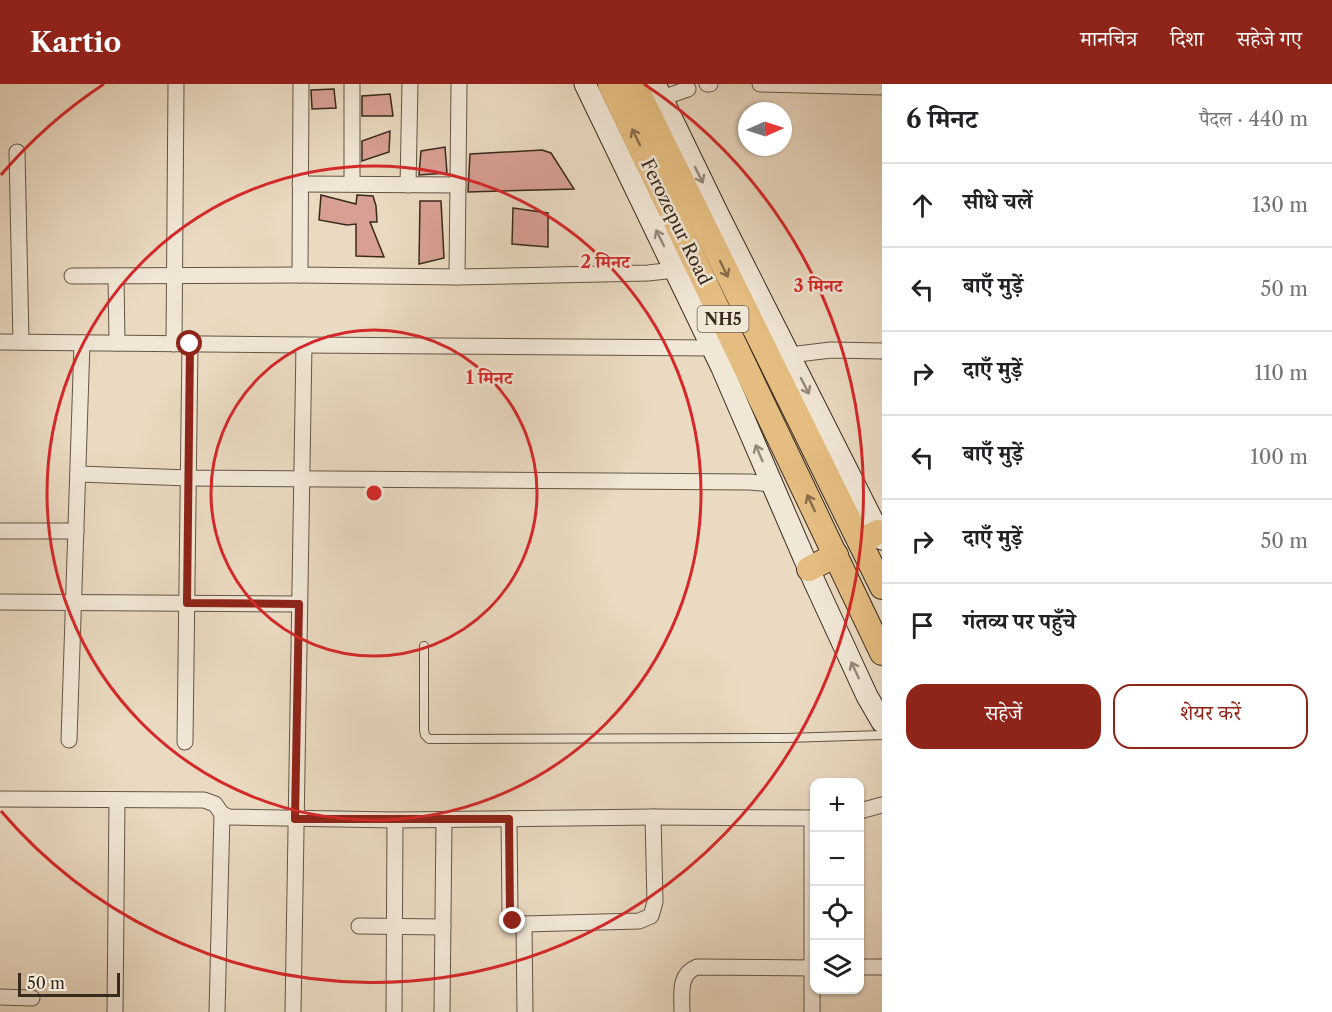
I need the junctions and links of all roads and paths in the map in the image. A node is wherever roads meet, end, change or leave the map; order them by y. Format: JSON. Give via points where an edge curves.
{"nodes":[{"id":1,"x":176,"y":84,"type":"edge"},
{"id":2,"x":301,"y":84,"type":"edge"},
{"id":3,"x":352,"y":84,"type":"edge"},
{"id":4,"x":410,"y":84,"type":"edge"},
{"id":5,"x":459,"y":84,"type":"edge"},
{"id":6,"x":585,"y":84,"type":"edge"},
{"id":7,"x":610,"y":84,"type":"edge"},
{"id":8,"x":634,"y":84,"type":"edge"},
{"id":9,"x":760,"y":84,"type":"edge"},
{"id":10,"x":882,"y":87,"type":"edge"},
{"id":11,"x":688,"y":88,"type":"dead end"},
{"id":12,"x":659,"y":91,"type":"edge"},
{"id":13,"x":17,"y":152,"type":"dead end"},
{"id":14,"x":300,"y":184,"type":"junction"},
{"id":15,"x":352,"y":184,"type":"junction"},
{"id":16,"x":408,"y":185,"type":"junction"},
{"id":17,"x":458,"y":185,"type":"junction"},
{"id":18,"x":675,"y":270,"type":"junction"},
{"id":19,"x":300,"y":275,"type":"junction"},
{"id":20,"x":72,"y":276,"type":"dead end"},
{"id":21,"x":116,"y":276,"type":"junction"},
{"id":22,"x":175,"y":276,"type":"junction"},
{"id":23,"x":457,"y":277,"type":"junction"},
{"id":24,"x":0,"y":342,"type":"edge"},
{"id":25,"x":21,"y":342,"type":"junction"},
{"id":26,"x":82,"y":343,"type":"junction"},
{"id":27,"x":117,"y":343,"type":"junction"},
{"id":28,"x":174,"y":344,"type":"junction"},
{"id":29,"x":190,"y":344,"type":"junction"},
{"id":30,"x":304,"y":345,"type":"junction"},
{"id":31,"x":713,"y":348,"type":"junction"},
{"id":32,"x":882,"y":351,"type":"edge"},
{"id":33,"x":789,"y":355,"type":"junction"},
{"id":34,"x":78,"y":474,"type":"junction"},
{"id":35,"x":189,"y":478,"type":"junction"},
{"id":36,"x":301,"y":478,"type":"junction"},
{"id":37,"x":772,"y":484,"type":"junction"},
{"id":38,"x":0,"y":531,"type":"edge"},
{"id":39,"x":76,"y":531,"type":"junction"},
{"id":40,"x":873,"y":538,"type":"edge"},
{"id":41,"x":836,"y":555,"type":"junction"},
{"id":42,"x":809,"y":568,"type":"junction"},
{"id":43,"x":882,"y":587,"type":"edge"},
{"id":44,"x":0,"y":602,"type":"edge"},
{"id":45,"x":73,"y":602,"type":"junction"},
{"id":46,"x":187,"y":603,"type":"junction"},
{"id":47,"x":299,"y":604,"type":"junction"},
{"id":48,"x":424,"y":646,"type":"dead end"},
{"id":49,"x":882,"y":653,"type":"edge"},
{"id":50,"x":882,"y":722,"type":"edge"},
{"id":51,"x":882,"y":735,"type":"edge"},
{"id":52,"x":69,"y":740,"type":"dead end"},
{"id":53,"x":185,"y":742,"type":"dead end"},
{"id":54,"x":0,"y":799,"type":"edge"},
{"id":55,"x":117,"y":800,"type":"junction"},
{"id":56,"x":882,"y":805,"type":"edge"},
{"id":57,"x":864,"y":810,"type":"edge"},
{"id":58,"x":222,"y":814,"type":"junction"},
{"id":59,"x":653,"y":817,"type":"junction"},
{"id":60,"x":810,"y":818,"type":"edge"},
{"id":61,"x":295,"y":819,"type":"junction"},
{"id":62,"x":509,"y":819,"type":"junction"},
{"id":63,"x":395,"y":820,"type":"junction"},
{"id":64,"x":444,"y":820,"type":"junction"},
{"id":65,"x":813,"y":832,"type":"edge"},
{"id":66,"x":524,"y":924,"type":"junction"},
{"id":67,"x":359,"y":926,"type":"dead end"},
{"id":68,"x":395,"y":926,"type":"junction"},
{"id":69,"x":443,"y":927,"type":"junction"},
{"id":70,"x":813,"y":940,"type":"edge"},
{"id":71,"x":864,"y":967,"type":"edge"},
{"id":72,"x":882,"y":967,"type":"edge"},
{"id":73,"x":810,"y":968,"type":"edge"},
{"id":74,"x":812,"y":994,"type":"edge"},
{"id":75,"x":0,"y":997,"type":"edge"},
{"id":76,"x":32,"y":998,"type":"dead end"},
{"id":77,"x":115,"y":1012,"type":"edge"},
{"id":78,"x":217,"y":1012,"type":"edge"},
{"id":79,"x":293,"y":1012,"type":"edge"},
{"id":80,"x":394,"y":1012,"type":"edge"},
{"id":81,"x":442,"y":1012,"type":"edge"},
{"id":82,"x":525,"y":1012,"type":"edge"},
{"id":83,"x":682,"y":1012,"type":"edge"},
{"id":84,"x":812,"y":1012,"type":"edge"}],
"edges":[{"from":1,"to":22,"type":"street"},
{"from":2,"to":14,"type":"street"},
{"from":3,"to":15,"type":"street"},
{"from":4,"to":16,"type":"street"},
{"from":5,"to":17,"type":"street"},
{"from":18,"to":6,"type":"main road","one_way":true},
{"from":41,"to":7,"type":"highway","name":"Ferozepur Road","number":"NH5","one_way":true},
{"from":8,"to":40,"type":"highway","name":"Ferozepur Road","number":"NH5","one_way":true},
{"from":9,"to":10,"type":"street"},
{"from":11,"to":12,"type":"street"},
{"from":12,"to":33,"type":"main road","one_way":true},
{"from":13,"to":25,"type":"street"},
{"from":14,"to":15,"type":"street"},
{"from":14,"to":19,"type":"street"},
{"from":15,"to":16,"type":"street"},
{"from":16,"to":17,"type":"street"},
{"from":17,"to":23,"type":"street"},
{"from":18,"to":23,"type":"street"},
{"from":18,"to":31,"type":"main road"},
{"from":19,"to":22,"type":"street"},
{"from":19,"to":23,"type":"street"},
{"from":20,"to":21,"type":"street"},
{"from":21,"to":22,"type":"street"},
{"from":21,"to":27,"type":"street"},
{"from":22,"to":28,"type":"street"},
{"from":24,"to":25,"type":"street"},
{"from":25,"to":26,"type":"street"},
{"from":26,"to":27,"type":"street"},
{"from":26,"to":34,"type":"street"},
{"from":27,"to":28,"type":"street"},
{"from":28,"to":29,"type":"street"},
{"from":29,"to":30,"type":"street"},
{"from":29,"to":35,"type":"street"},
{"from":30,"to":31,"type":"street"},
{"from":30,"to":36,"type":"street"},
{"from":37,"to":31,"type":"main road","one_way":true},
{"from":32,"to":33,"type":"street","via":[[831,350]]},
{"from":33,"to":40,"type":"main road","one_way":true},
{"from":34,"to":35,"type":"street"},
{"from":34,"to":39,"type":"street"},
{"from":35,"to":36,"type":"street"},
{"from":35,"to":46,"type":"street"},
{"from":36,"to":37,"type":"street"},
{"from":36,"to":47,"type":"street"},
{"from":37,"to":42,"type":"main road"},
{"from":38,"to":39,"type":"street"},
{"from":39,"to":45,"type":"street"},
{"from":40,"to":43,"type":"highway","number":"NH5"},
{"from":41,"to":42,"type":"highway"},
{"from":41,"to":49,"type":"highway","number":"NH5"},
{"from":50,"to":42,"type":"main road","one_way":true},
{"from":44,"to":45,"type":"street"},
{"from":45,"to":46,"type":"street"},
{"from":45,"to":52,"type":"street"},
{"from":46,"to":47,"type":"street"},
{"from":46,"to":53,"type":"street"},
{"from":47,"to":61,"type":"street"},
{"from":48,"to":51,"type":"lane","via":[[424,730],[429,739]]},
{"from":54,"to":55,"type":"street"},
{"from":55,"to":58,"type":"street","via":[[211,801]]},
{"from":55,"to":77,"type":"street"},
{"from":56,"to":57,"type":"street"},
{"from":58,"to":61,"type":"street"},
{"from":58,"to":78,"type":"street"},
{"from":59,"to":60,"type":"street"},
{"from":59,"to":62,"type":"street"},
{"from":59,"to":66,"type":"street","via":[[655,902],[651,916],[639,921]]},
{"from":61,"to":63,"type":"street"},
{"from":61,"to":79,"type":"street"},
{"from":62,"to":64,"type":"street"},
{"from":62,"to":66,"type":"street","via":[[510,914],[513,921]]},
{"from":63,"to":64,"type":"street"},
{"from":63,"to":68,"type":"street"},
{"from":64,"to":69,"type":"street"},
{"from":65,"to":70,"type":"street"},
{"from":66,"to":82,"type":"street"},
{"from":67,"to":68,"type":"street"},
{"from":68,"to":69,"type":"street"},
{"from":68,"to":80,"type":"street"},
{"from":69,"to":81,"type":"street"},
{"from":71,"to":72,"type":"street"},
{"from":73,"to":83,"type":"street","via":[[697,967],[682,982]]},
{"from":74,"to":84,"type":"street"},
{"from":75,"to":76,"type":"street"}]}
